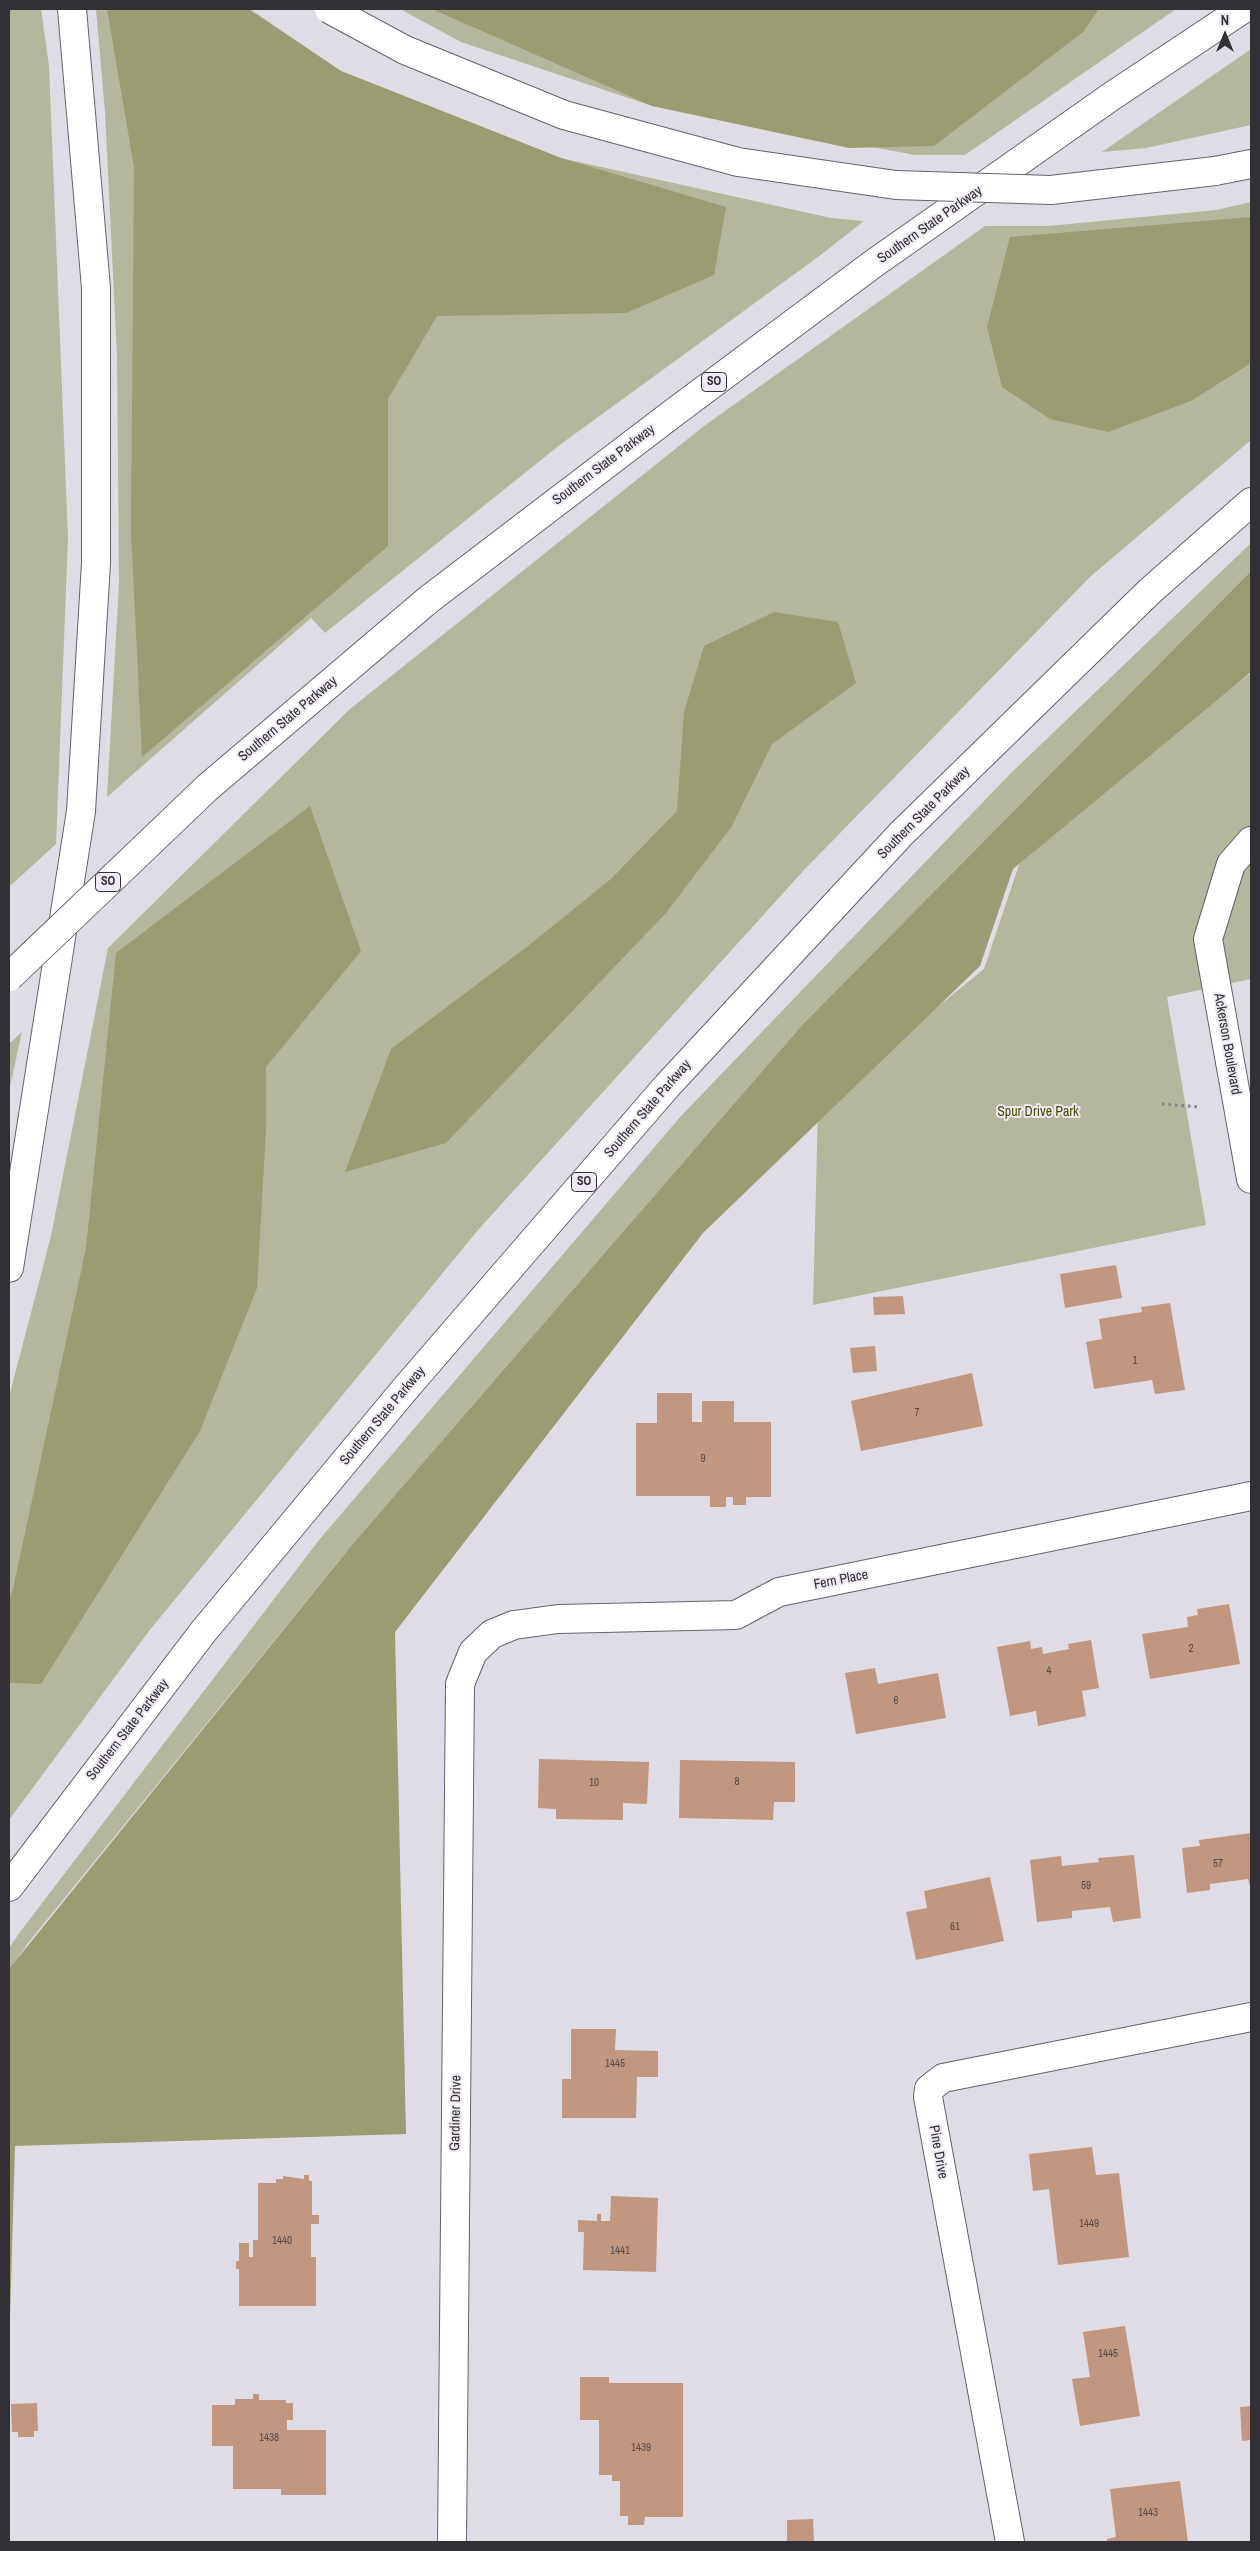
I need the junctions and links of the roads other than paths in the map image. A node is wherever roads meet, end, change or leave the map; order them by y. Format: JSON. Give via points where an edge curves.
{"nodes":[{"id":1,"x":72,"y":9,"type":"edge"},
{"id":2,"x":329,"y":9,"type":"edge"},
{"id":3,"x":1243,"y":9,"type":"edge"},
{"id":4,"x":1251,"y":164,"type":"edge"},
{"id":5,"x":1251,"y":502,"type":"edge"},
{"id":6,"x":1251,"y":841,"type":"edge"},
{"id":7,"x":9,"y":977,"type":"edge"},
{"id":8,"x":1251,"y":1179,"type":"edge"},
{"id":9,"x":9,"y":1268,"type":"edge"},
{"id":10,"x":1251,"y":1496,"type":"edge"},
{"id":11,"x":460,"y":1684,"type":"joint"},
{"id":12,"x":9,"y":1887,"type":"edge"},
{"id":13,"x":1251,"y":2017,"type":"edge"},
{"id":14,"x":452,"y":2542,"type":"edge"},
{"id":15,"x":1010,"y":2542,"type":"edge"}],
"edges":[{"from":1,"to":9,"type":"main road","via":[[96,288],[96,563],[81,810]]},
{"from":2,"to":4,"type":"main road","bridge":true,"via":[[404,50],[564,115],[738,162],[896,185],[1051,190]]},
{"from":3,"to":7,"type":"main road","name":"Southern State Parkway","number":"SO","bridge":true,"via":[[1112,96],[881,259],[428,600],[208,787]]},
{"from":5,"to":12,"type":"main road","name":"Southern State Parkway","number":"SO","via":[[1150,591],[901,834],[667,1086],[404,1389],[209,1625]]},
{"from":6,"to":8,"type":"main road","name":"Ackerson Boulevard","via":[[1231,864],[1208,939]]},
{"from":10,"to":11,"type":"main road","name":"Fern Place","via":[[779,1592],[736,1615],[558,1619],[514,1625],[492,1634],[473,1652]]},
{"from":11,"to":14,"type":"main road","name":"Gardiner Drive"},
{"from":13,"to":15,"type":"main road","name":"Pine Drive","via":[[943,2078],[929,2089]]}]}
